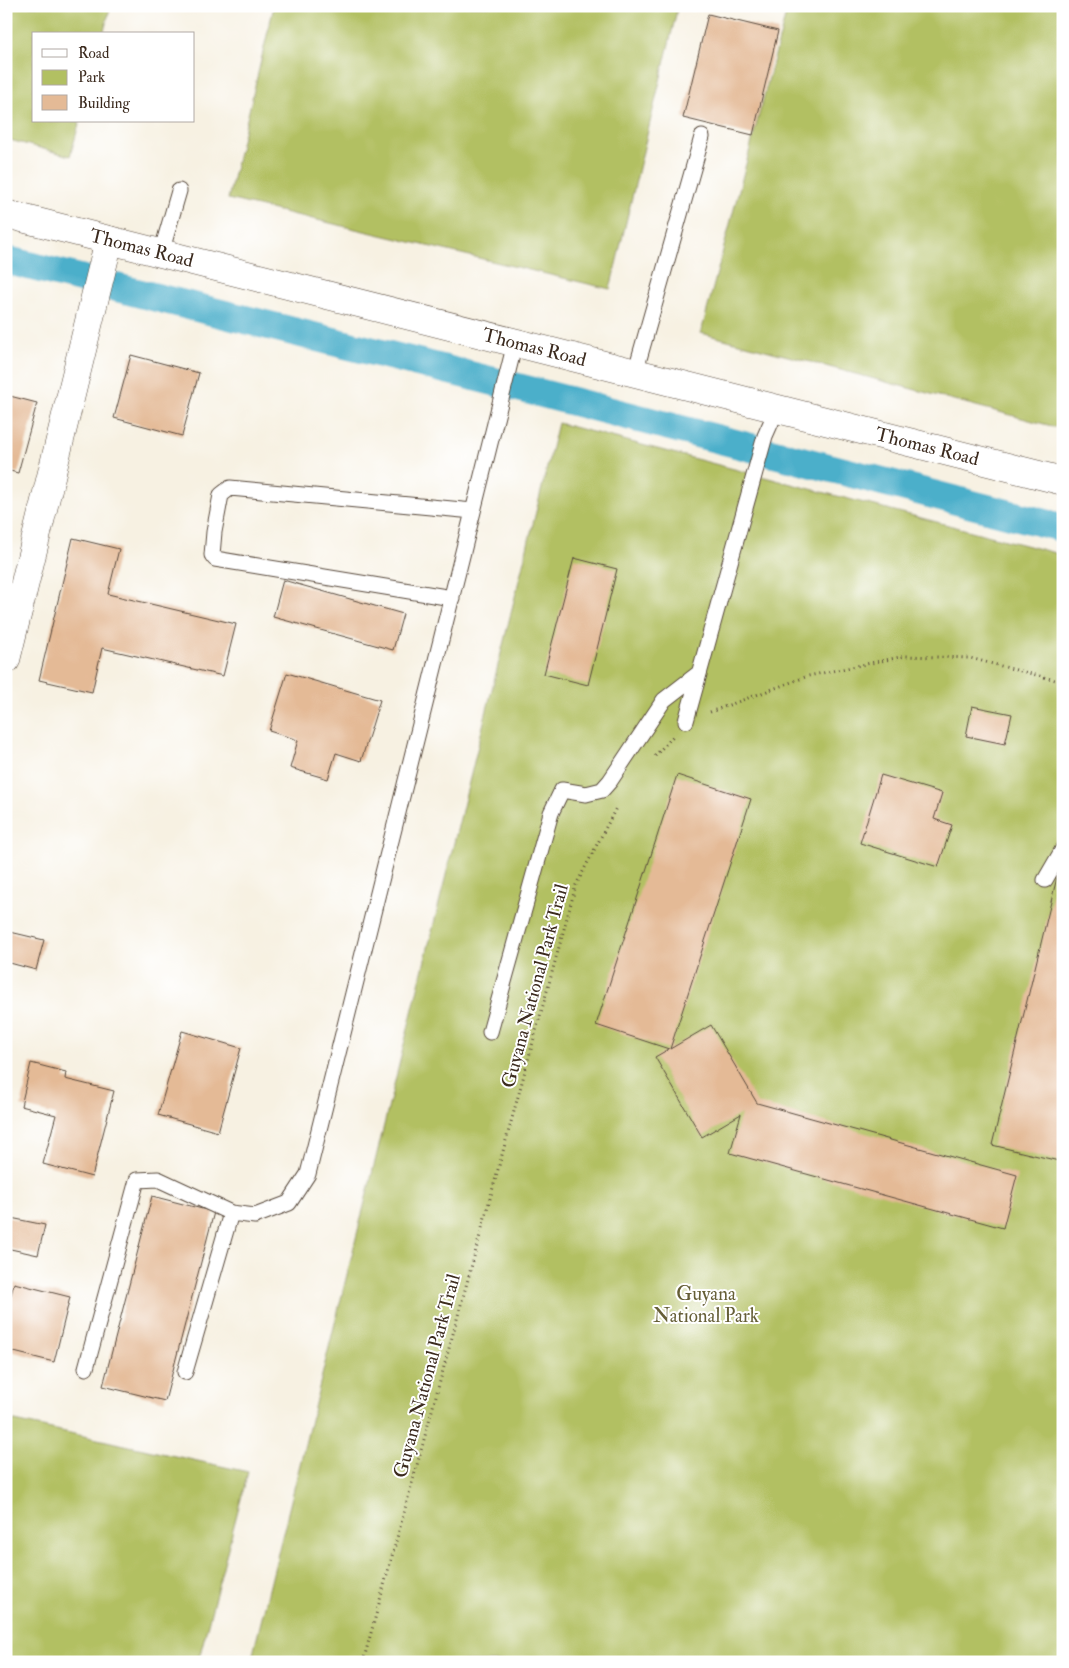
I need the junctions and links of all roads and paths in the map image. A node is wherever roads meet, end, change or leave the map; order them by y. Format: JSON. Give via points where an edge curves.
{"nodes":[{"id":1,"x":702,"y":137,"type":"dead end"},
{"id":2,"x":179,"y":191,"type":"dead end"},
{"id":3,"x":6,"y":214,"type":"edge"},
{"id":4,"x":106,"y":252,"type":"junction"},
{"id":5,"x":160,"y":254,"type":"junction"},
{"id":6,"x":512,"y":355,"type":"junction"},
{"id":7,"x":635,"y":373,"type":"junction"},
{"id":8,"x":777,"y":409,"type":"junction"},
{"id":9,"x":1063,"y":481,"type":"edge"},
{"id":10,"x":473,"y":511,"type":"junction"},
{"id":11,"x":452,"y":598,"type":"junction"},
{"id":12,"x":6,"y":660,"type":"edge"},
{"id":13,"x":699,"y":673,"type":"junction"},
{"id":14,"x":1063,"y":682,"type":"edge"},
{"id":15,"x":686,"y":721,"type":"junction"},
{"id":16,"x":650,"y":762,"type":"dead end"},
{"id":17,"x":622,"y":798,"type":"dead end"},
{"id":18,"x":1063,"y":849,"type":"edge"},
{"id":19,"x":1045,"y":880,"type":"dead end"},
{"id":20,"x":490,"y":1032,"type":"dead end"},
{"id":21,"x":231,"y":1213,"type":"junction"},
{"id":22,"x":86,"y":1368,"type":"dead end"},
{"id":23,"x":185,"y":1372,"type":"dead end"},
{"id":24,"x":363,"y":1662,"type":"edge"}],
"edges":[{"from":1,"to":7,"type":"lane"},
{"from":2,"to":5,"type":"lane"},
{"from":3,"to":4,"type":"street","name":"Thomas Road"},
{"from":4,"to":5,"type":"street","name":"Thomas Road"},
{"from":4,"to":12,"type":"street"},
{"from":5,"to":6,"type":"street","name":"Thomas Road"},
{"from":6,"to":7,"type":"street","name":"Thomas Road"},
{"from":6,"to":10,"type":"lane"},
{"from":7,"to":8,"type":"street","name":"Thomas Road"},
{"from":8,"to":9,"type":"street","name":"Thomas Road"},
{"from":8,"to":13,"type":"lane","via":[[765,436]]},
{"from":10,"to":11,"type":"lane"},
{"from":10,"to":11,"type":"lane","via":[[230,488],[221,495],[213,540],[214,558]]},
{"from":11,"to":21,"type":"lane","via":[[308,1174],[289,1203],[255,1216]]},
{"from":13,"to":15,"type":"lane"},
{"from":13,"to":20,"type":"lane","via":[[664,700],[602,790],[586,794],[562,790],[550,813]]},
{"from":14,"to":15,"type":"path","via":[[970,658],[904,656],[808,676]]},
{"from":15,"to":16,"type":"path"},
{"from":17,"to":24,"type":"path","name":"Guyana National Park Trail","via":[[576,885]]},
{"from":18,"to":19,"type":"lane"},
{"from":21,"to":22,"type":"lane","via":[[158,1179],[137,1180]]},
{"from":21,"to":23,"type":"lane"}]}
